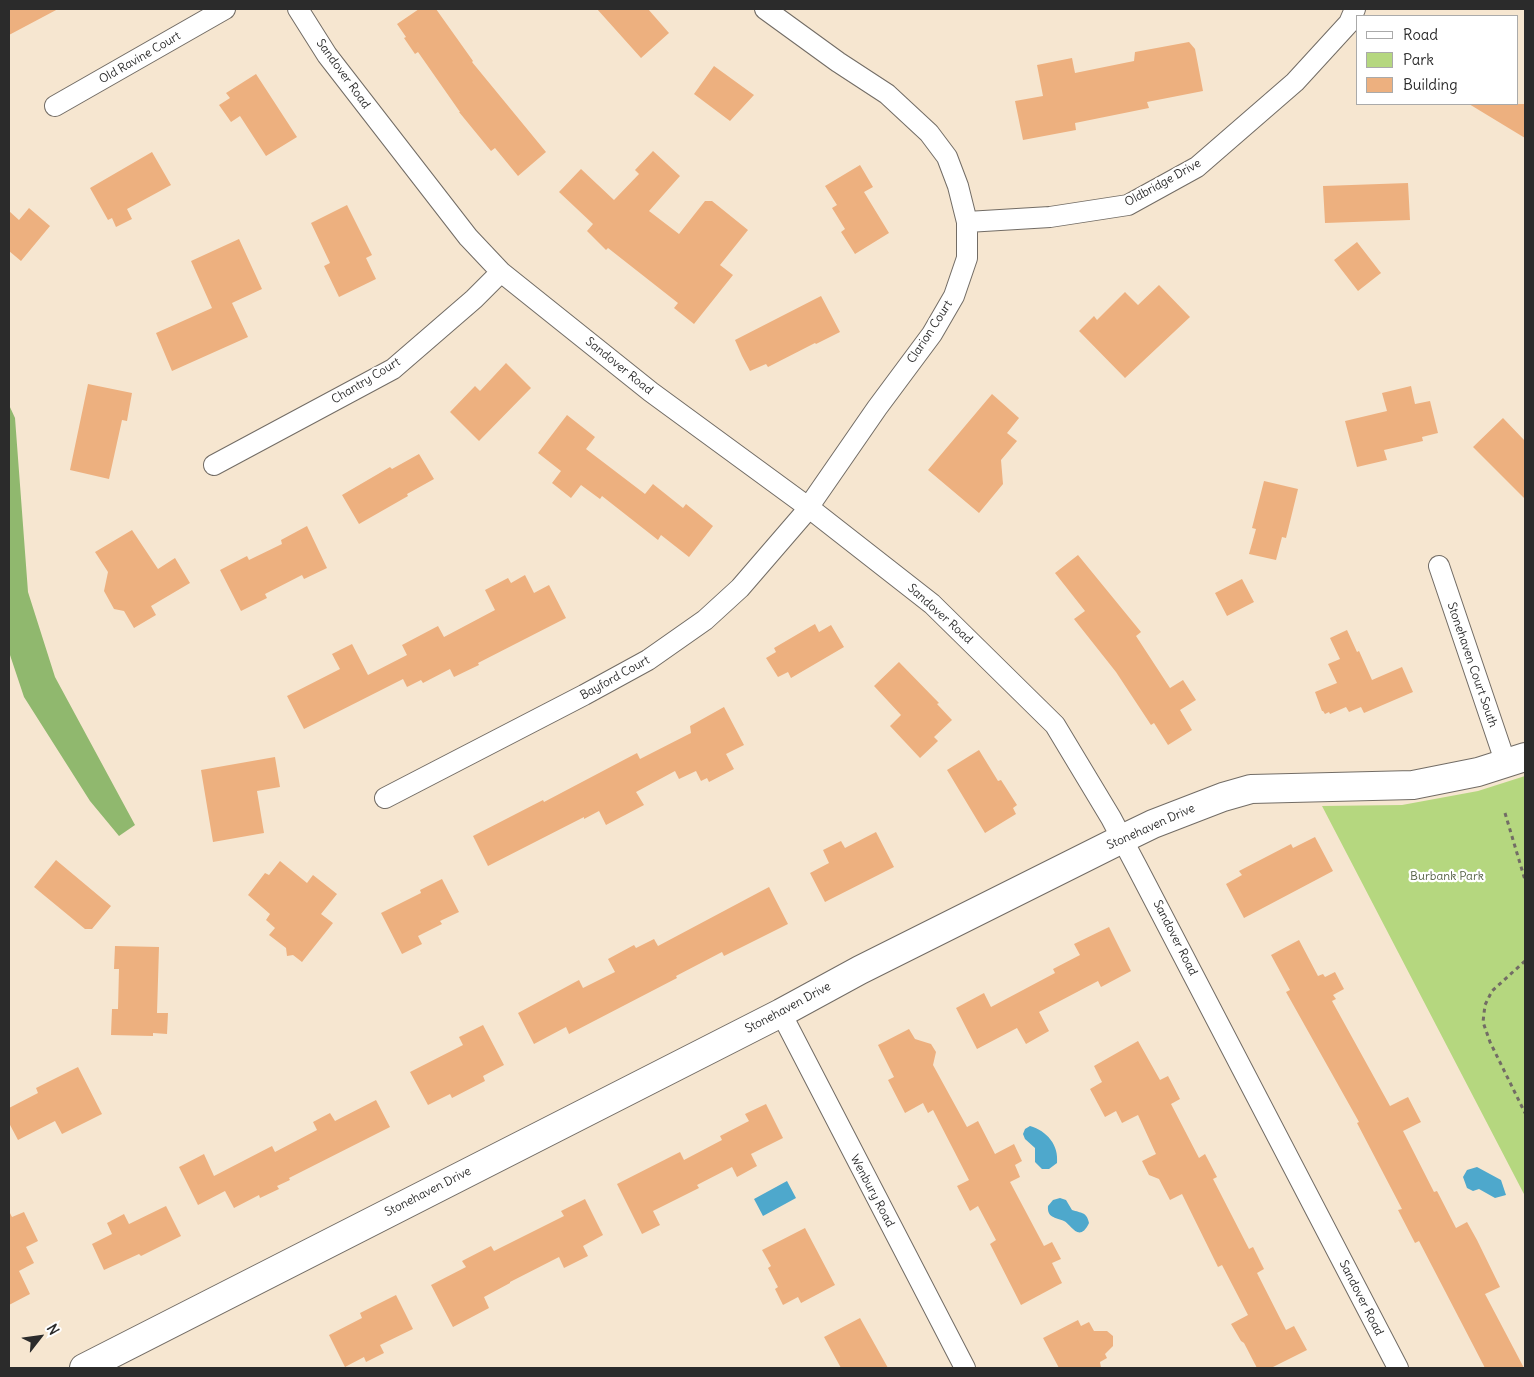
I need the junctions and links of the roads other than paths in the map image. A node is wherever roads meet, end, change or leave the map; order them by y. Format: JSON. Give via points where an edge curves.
{"nodes":[{"id":1,"x":225,"y":9,"type":"edge"},
{"id":2,"x":298,"y":9,"type":"edge"},
{"id":3,"x":765,"y":9,"type":"edge"},
{"id":4,"x":1356,"y":9,"type":"edge"},
{"id":5,"x":55,"y":106,"type":"dead end"},
{"id":6,"x":967,"y":222,"type":"junction"},
{"id":7,"x":501,"y":272,"type":"junction"},
{"id":8,"x":214,"y":465,"type":"dead end"},
{"id":9,"x":808,"y":507,"type":"junction"},
{"id":10,"x":1439,"y":566,"type":"dead end"},
{"id":11,"x":1515,"y":761,"type":"edge"},
{"id":12,"x":385,"y":798,"type":"dead end"},
{"id":13,"x":1122,"y":839,"type":"junction"},
{"id":14,"x":781,"y":1014,"type":"junction"},
{"id":15,"x":84,"y":1368,"type":"edge"},
{"id":16,"x":965,"y":1368,"type":"edge"},
{"id":17,"x":1398,"y":1368,"type":"edge"}],
"edges":[{"from":1,"to":5,"type":"street","name":"Old Ravine Court"},
{"from":2,"to":7,"type":"street","name":"Sandover Road","via":[[327,55],[468,237]]},
{"from":3,"to":6,"type":"street","name":"Clarion Court","via":[[887,94],[929,133],[947,157]]},
{"from":4,"to":6,"type":"street","name":"Oldbridge Drive","via":[[1349,23],[1294,82],[1197,167],[1128,205],[1050,217]]},
{"from":6,"to":9,"type":"street","name":"Clarion Court","via":[[967,258],[954,296],[932,334]]},
{"from":7,"to":8,"type":"street","name":"Chantry Court","via":[[392,369]]},
{"from":7,"to":9,"type":"street","name":"Sandover Road","via":[[650,392]]},
{"from":9,"to":12,"type":"street","name":"Bayford Court","via":[[740,588],[705,620],[648,660]]},
{"from":9,"to":13,"type":"street","name":"Sandover Road","via":[[932,604],[1055,725]]},
{"from":10,"to":11,"type":"street","name":"Stonehaven Court South"},
{"from":11,"to":13,"type":"street","name":"Stonehaven Drive","via":[[1412,785],[1251,789],[1153,824]]},
{"from":13,"to":14,"type":"street","name":"Stonehaven Drive","via":[[860,970]]},
{"from":13,"to":17,"type":"street","name":"Sandover Road"},
{"from":14,"to":15,"type":"street","name":"Stonehaven Drive"},
{"from":14,"to":16,"type":"street","name":"Wenbury Road"}]}
